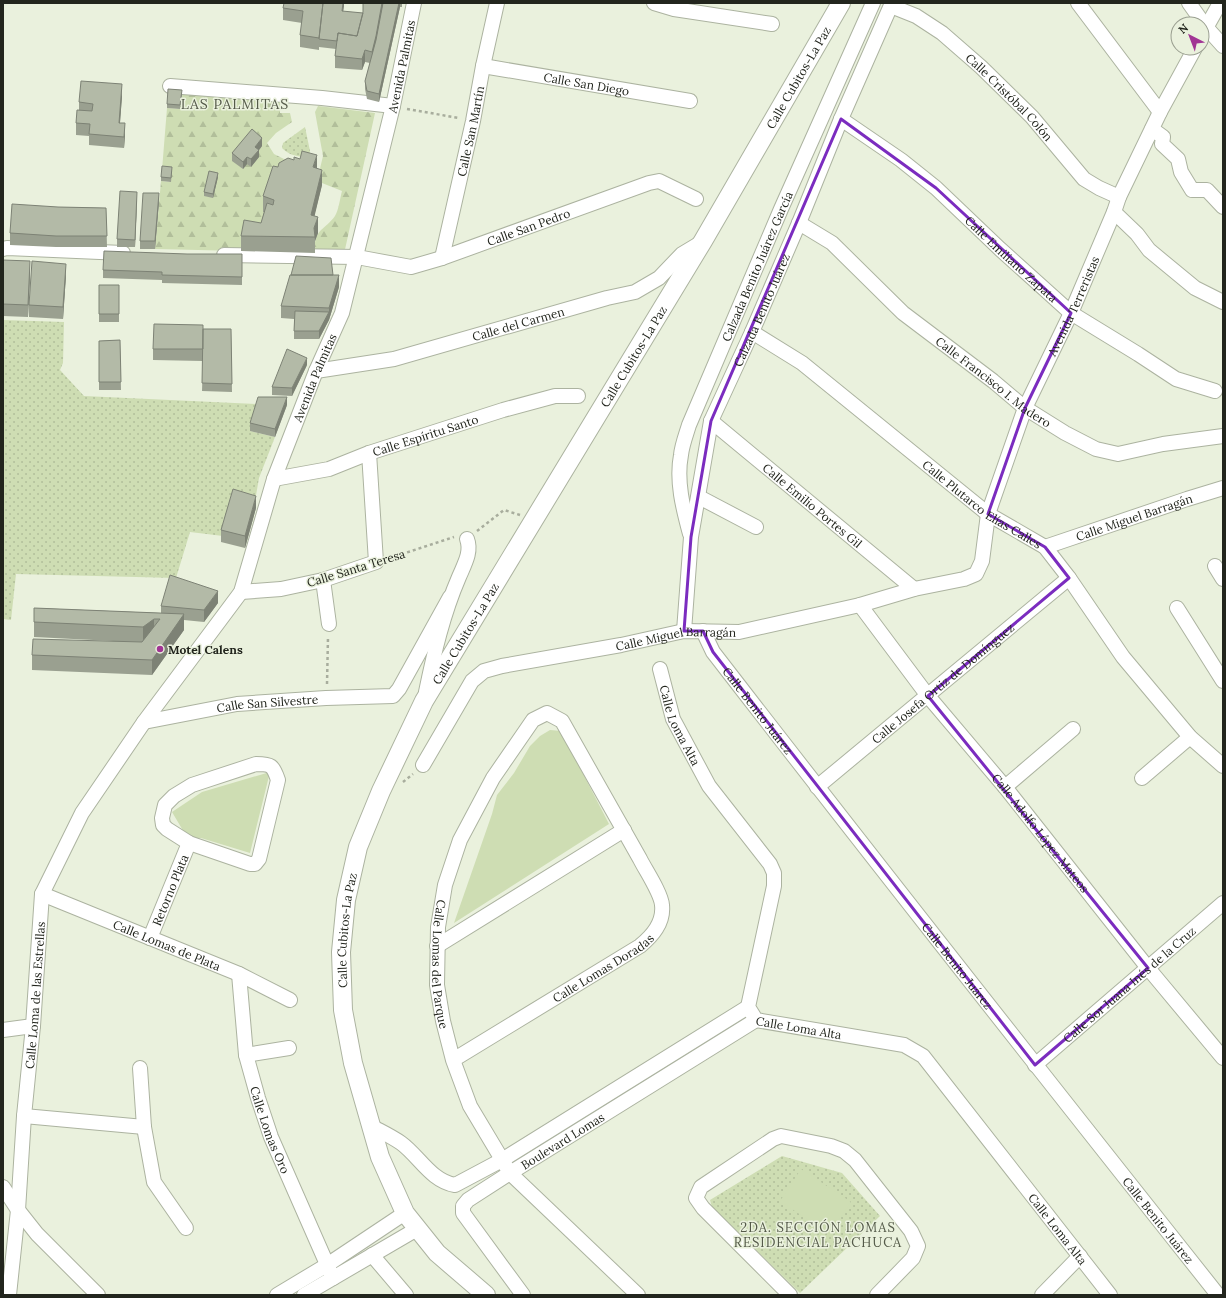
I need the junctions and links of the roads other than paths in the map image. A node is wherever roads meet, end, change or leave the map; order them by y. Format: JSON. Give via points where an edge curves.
{"nodes":[{"id":1,"x":414,"y":3,"type":"edge"},
{"id":2,"x":497,"y":3,"type":"edge"},
{"id":3,"x":654,"y":3,"type":"edge"},
{"id":4,"x":840,"y":3,"type":"edge"},
{"id":5,"x":874,"y":3,"type":"edge"},
{"id":6,"x":1078,"y":3,"type":"edge"},
{"id":7,"x":1189,"y":3,"type":"edge"},
{"id":8,"x":1220,"y":3,"type":"edge"},
{"id":9,"x":892,"y":4,"type":"edge"},
{"id":10,"x":1196,"y":16,"type":"edge"},
{"id":11,"x":1210,"y":20,"type":"edge"},
{"id":12,"x":772,"y":24,"type":"dead end"},
{"id":13,"x":1210,"y":36,"type":"edge"},
{"id":14,"x":1223,"y":46,"type":"edge"},
{"id":15,"x":1191,"y":56,"type":"edge"},
{"id":16,"x":483,"y":66,"type":"junction"},
{"id":17,"x":170,"y":86,"type":"dead end"},
{"id":18,"x":690,"y":101,"type":"dead end"},
{"id":19,"x":392,"y":106,"type":"junction"},
{"id":20,"x":1160,"y":112,"type":"junction"},
{"id":21,"x":841,"y":119,"type":"junction"},
{"id":22,"x":1152,"y":129,"type":"junction"},
{"id":23,"x":1119,"y":196,"type":"junction"},
{"id":24,"x":696,"y":199,"type":"dead end"},
{"id":25,"x":1223,"y":207,"type":"edge"},
{"id":26,"x":1114,"y":212,"type":"junction"},
{"id":27,"x":799,"y":223,"type":"junction"},
{"id":28,"x":703,"y":241,"type":"junction"},
{"id":29,"x":3,"y":249,"type":"edge"},
{"id":30,"x":135,"y":253,"type":"edge"},
{"id":31,"x":214,"y":254,"type":"edge"},
{"id":32,"x":356,"y":257,"type":"junction"},
{"id":33,"x":442,"y":258,"type":"junction"},
{"id":34,"x":1223,"y":302,"type":"edge"},
{"id":35,"x":1071,"y":313,"type":"junction"},
{"id":36,"x":752,"y":332,"type":"junction"},
{"id":37,"x":316,"y":371,"type":"junction"},
{"id":38,"x":1216,"y":391,"type":"dead end"},
{"id":39,"x":578,"y":396,"type":"dead end"},
{"id":40,"x":1025,"y":408,"type":"junction"},
{"id":41,"x":711,"y":421,"type":"junction"},
{"id":42,"x":1223,"y":436,"type":"edge"},
{"id":43,"x":370,"y":453,"type":"junction"},
{"id":44,"x":274,"y":479,"type":"junction"},
{"id":45,"x":1223,"y":488,"type":"edge"},
{"id":46,"x":699,"y":497,"type":"junction"},
{"id":47,"x":988,"y":514,"type":"junction"},
{"id":48,"x":756,"y":527,"type":"dead end"},
{"id":49,"x":691,"y":537,"type":"junction"},
{"id":50,"x":467,"y":539,"type":"road end"},
{"id":51,"x":1045,"y":547,"type":"junction"},
{"id":52,"x":1214,"y":566,"type":"dead end"},
{"id":53,"x":976,"y":574,"type":"joint"},
{"id":54,"x":1069,"y":578,"type":"junction"},
{"id":55,"x":1223,"y":579,"type":"edge"},
{"id":56,"x":323,"y":580,"type":"junction"},
{"id":57,"x":914,"y":589,"type":"junction"},
{"id":58,"x":241,"y":592,"type":"junction"},
{"id":59,"x":450,"y":597,"type":"junction"},
{"id":60,"x":860,"y":605,"type":"junction"},
{"id":61,"x":1177,"y":608,"type":"dead end"},
{"id":62,"x":329,"y":624,"type":"road end"},
{"id":63,"x":684,"y":631,"type":"junction"},
{"id":64,"x":703,"y":631,"type":"junction"},
{"id":65,"x":660,"y":669,"type":"dead end"},
{"id":66,"x":1223,"y":681,"type":"edge"},
{"id":67,"x":928,"y":696,"type":"junction"},
{"id":68,"x":424,"y":701,"type":"junction"},
{"id":69,"x":144,"y":722,"type":"junction"},
{"id":70,"x":1072,"y":729,"type":"dead end"},
{"id":71,"x":1190,"y":737,"type":"junction"},
{"id":72,"x":423,"y":765,"type":"dead end"},
{"id":73,"x":1222,"y":765,"type":"edge"},
{"id":74,"x":1142,"y":778,"type":"dead end"},
{"id":75,"x":817,"y":787,"type":"junction"},
{"id":76,"x":1005,"y":787,"type":"junction"},
{"id":77,"x":624,"y":830,"type":"junction"},
{"id":78,"x":189,"y":843,"type":"junction"},
{"id":79,"x":42,"y":894,"type":"junction"},
{"id":80,"x":1223,"y":903,"type":"edge"},
{"id":81,"x":150,"y":938,"type":"junction"},
{"id":82,"x":437,"y":946,"type":"junction"},
{"id":83,"x":1148,"y":968,"type":"junction"},
{"id":84,"x":239,"y":974,"type":"junction"},
{"id":85,"x":290,"y":1000,"type":"dead end"},
{"id":86,"x":748,"y":1008,"type":"junction"},
{"id":87,"x":756,"y":1020,"type":"junction"},
{"id":88,"x":33,"y":1026,"type":"junction"},
{"id":89,"x":3,"y":1030,"type":"edge"},
{"id":90,"x":289,"y":1048,"type":"dead end"},
{"id":91,"x":246,"y":1055,"type":"junction"},
{"id":92,"x":1223,"y":1058,"type":"edge"},
{"id":93,"x":453,"y":1060,"type":"junction"},
{"id":94,"x":1035,"y":1065,"type":"junction"},
{"id":95,"x":140,"y":1068,"type":"dead end"},
{"id":96,"x":24,"y":1116,"type":"junction"},
{"id":97,"x":370,"y":1126,"type":"junction"},
{"id":98,"x":144,"y":1127,"type":"junction"},
{"id":99,"x":502,"y":1160,"type":"junction"},
{"id":100,"x":510,"y":1172,"type":"junction"},
{"id":101,"x":3,"y":1187,"type":"edge"},
{"id":102,"x":18,"y":1210,"type":"junction"},
{"id":103,"x":405,"y":1213,"type":"junction"},
{"id":104,"x":186,"y":1228,"type":"dead end"},
{"id":105,"x":417,"y":1229,"type":"junction"},
{"id":106,"x":372,"y":1255,"type":"junction"},
{"id":107,"x":1080,"y":1256,"type":"junction"},
{"id":108,"x":330,"y":1271,"type":"junction"},
{"id":109,"x":9,"y":1295,"type":"edge"},
{"id":110,"x":98,"y":1295,"type":"edge"},
{"id":111,"x":277,"y":1295,"type":"edge"},
{"id":112,"x":304,"y":1295,"type":"edge"},
{"id":113,"x":406,"y":1295,"type":"edge"},
{"id":114,"x":486,"y":1295,"type":"edge"},
{"id":115,"x":523,"y":1295,"type":"edge"},
{"id":116,"x":638,"y":1295,"type":"edge"},
{"id":117,"x":790,"y":1295,"type":"edge"},
{"id":118,"x":877,"y":1295,"type":"edge"},
{"id":119,"x":1042,"y":1295,"type":"edge"},
{"id":120,"x":1110,"y":1295,"type":"edge"},
{"id":121,"x":1218,"y":1295,"type":"edge"}],
"edges":[{"from":1,"to":19,"type":"street","name":"Avenida Palmitas"},
{"from":2,"to":16,"type":"street","name":"Calle San Martín"},
{"from":3,"to":12,"type":"street","via":[[674,9]]},
{"from":4,"to":28,"type":"main road","name":"Calle Cubitos-La Paz"},
{"from":5,"to":49,"type":"street","name":"Calzada Benito Juárez García","via":[[781,209],[689,425],[681,454],[679,479],[683,509]]},
{"from":6,"to":20,"type":"street"},
{"from":7,"to":10,"type":"street"},
{"from":8,"to":11,"type":"street"},
{"from":9,"to":21,"type":"street","name":"Calzada Benito Juárez"},
{"from":9,"to":23,"type":"street","name":"Calle Cristóbal Colón","via":[[942,32],[982,67],[1032,117],[1084,179]]},
{"from":13,"to":14,"type":"street"},
{"from":15,"to":20,"type":"street","name":"Avenida Terreristas"},
{"from":16,"to":18,"type":"street","name":"Calle San Diego"},
{"from":16,"to":33,"type":"street","name":"Calle San Martín","via":[[474,121]]},
{"from":17,"to":19,"type":"street"},
{"from":19,"to":32,"type":"street","name":"Avenida Palmitas"},
{"from":20,"to":22,"type":"street","name":"Avenida Terreristas"},
{"from":21,"to":27,"type":"street","name":"Calzada Benito Juárez"},
{"from":21,"to":35,"type":"street","name":"Calle Emiliano Zapata","via":[[902,160],[936,188]]},
{"from":22,"to":23,"type":"street","name":"Avenida Terreristas"},
{"from":22,"to":25,"type":"street","via":[[1163,137],[1162,144],[1178,159],[1181,172],[1192,190],[1207,190]]},
{"from":23,"to":26,"type":"street","name":"Avenida Terreristas"},
{"from":24,"to":33,"type":"street","name":"Calle San Pedro","via":[[659,181],[654,182]]},
{"from":26,"to":34,"type":"street","via":[[1155,255],[1195,288]]},
{"from":26,"to":35,"type":"street","name":"Avenida Terreristas"},
{"from":27,"to":36,"type":"street","name":"Calzada Benito Juárez"},
{"from":27,"to":40,"type":"street","name":"Calle Francisco I. Madero","via":[[832,243],[903,313]]},
{"from":28,"to":37,"type":"street","name":"Calle del Carmen","via":[[682,254],[659,278],[635,292],[394,359]]},
{"from":28,"to":68,"type":"main road","name":"Calle Cubitos-La Paz"},
{"from":29,"to":30,"type":"street"},
{"from":31,"to":32,"type":"street","name":"Calle San Pedro"},
{"from":32,"to":33,"type":"street","name":"Calle San Pedro","via":[[411,267]]},
{"from":32,"to":37,"type":"street","name":"Avenida Palmitas","via":[[342,313]]},
{"from":35,"to":38,"type":"street","name":"Calle Emiliano Zapata","via":[[1176,379]]},
{"from":35,"to":40,"type":"street","name":"Avenida Terreristas"},
{"from":36,"to":41,"type":"street","name":"Calzada Benito Juárez"},
{"from":36,"to":47,"type":"street","name":"Calle Plutarco Elías Calles","via":[[802,363]]},
{"from":37,"to":44,"type":"street","name":"Avenida Palmitas"},
{"from":39,"to":43,"type":"street","name":"Calle Espíritu Santo","via":[[555,396],[503,410]]},
{"from":40,"to":42,"type":"street","name":"Calle Francisco I. Madero","via":[[1096,449],[1118,454],[1163,444]]},
{"from":40,"to":47,"type":"street","name":"Avenida Terreristas"},
{"from":41,"to":46,"type":"street","name":"Calzada Benito Juárez"},
{"from":41,"to":57,"type":"street","name":"Calle Emilio Portes Gil"},
{"from":43,"to":44,"type":"street","name":"Calle Espíritu Santo","via":[[329,469]]},
{"from":43,"to":56,"type":"street","name":"Calle Santa Teresa","via":[[376,562]]},
{"from":44,"to":58,"type":"street","name":"Avenida Palmitas"},
{"from":45,"to":51,"type":"street","name":"Calle Miguel Barragán"},
{"from":46,"to":48,"type":"street"},
{"from":46,"to":49,"type":"street","name":"Calzada Benito Juárez"},
{"from":47,"to":51,"type":"street","name":"Calle Plutarco Elías Calles"},
{"from":47,"to":53,"type":"street","name":"Avenida Terreristas","via":[[982,561]]},
{"from":49,"to":63,"type":"street","name":"Calzada Benito Juárez"},
{"from":50,"to":59,"type":"street","via":[[470,545],[467,558]]},
{"from":51,"to":54,"type":"street","name":"Calle Plutarco Elías Calles"},
{"from":52,"to":55,"type":"street"},
{"from":53,"to":57,"type":"street","name":"Calle Miguel Barragán","via":[[964,579]]},
{"from":54,"to":67,"type":"street","name":"Calle Josefa Ortiz de Domínguez"},
{"from":54,"to":71,"type":"street","name":"Calle Plutarco Elías Calles","via":[[1124,657]]},
{"from":56,"to":58,"type":"street","name":"Calle Santa Teresa","via":[[281,589]]},
{"from":56,"to":62,"type":"street"},
{"from":57,"to":60,"type":"street","name":"Calle Miguel Barragán"},
{"from":58,"to":69,"type":"street","name":"Avenida Palmitas"},
{"from":59,"to":68,"type":"street","via":[[435,648]]},
{"from":59,"to":69,"type":"street","name":"Calle San Silvestre","via":[[393,696],[237,704]]},
{"from":60,"to":64,"type":"street","name":"Calle Miguel Barragán","via":[[739,632]]},
{"from":60,"to":67,"type":"street","name":"Calle Adolfo López Mateos"},
{"from":61,"to":66,"type":"street"},
{"from":63,"to":64,"type":"street","name":"Calle Miguel Barragán"},
{"from":63,"to":72,"type":"street","name":"Calle Miguel Barragán","via":[[484,671],[472,681]]},
{"from":64,"to":75,"type":"street","name":"Calle Benito Juárez","via":[[713,652]]},
{"from":65,"to":86,"type":"street","name":"Calle Loma Alta","via":[[673,719],[709,786],[770,864],[774,873],[774,886]]},
{"from":67,"to":75,"type":"street","name":"Calle Josefa Ortiz de Domínguez"},
{"from":67,"to":76,"type":"street","name":"Calle Adolfo López Mateos"},
{"from":68,"to":97,"type":"main road","name":"Calle Cubitos-La Paz","via":[[381,791],[358,847],[346,900],[341,952],[343,1010],[352,1063]]},
{"from":69,"to":79,"type":"street","name":"Calle Loma de las Estrellas","via":[[82,813]]},
{"from":70,"to":76,"type":"street"},
{"from":71,"to":73,"type":"street","name":"Calle Plutarco Elías Calles"},
{"from":71,"to":74,"type":"street"},
{"from":75,"to":94,"type":"street","name":"Calle Benito Juárez"},
{"from":76,"to":83,"type":"street","name":"Calle Adolfo López Mateos"},
{"from":77,"to":82,"type":"street"},
{"from":77,"to":82,"type":"street","name":"Calle Lomas del Parque","via":[[562,722],[547,713],[533,720],[493,778],[460,840],[445,885]]},
{"from":77,"to":93,"type":"street","name":"Calle Lomas Doradas","via":[[662,905],[660,920],[652,935],[640,946]]},
{"from":78,"to":78,"type":"street","name":"Retorno Plata","via":[[163,825],[165,805],[174,796],[192,785],[256,764],[272,766],[278,780],[260,859],[255,864]]},
{"from":78,"to":81,"type":"street","name":"Retorno Plata"},
{"from":79,"to":81,"type":"street","name":"Calle Lomas de Plata"},
{"from":79,"to":88,"type":"street","name":"Calle Loma de las Estrellas"},
{"from":80,"to":83,"type":"street","name":"Calle Sor Juana Inés de la Cruz"},
{"from":81,"to":84,"type":"street","name":"Calle Lomas de Plata"},
{"from":82,"to":93,"type":"street","name":"Calle Lomas del Parque","via":[[437,985]]},
{"from":83,"to":92,"type":"street","name":"Calle Adolfo López Mateos"},
{"from":83,"to":94,"type":"street","name":"Calle Sor Juana Inés de la Cruz"},
{"from":84,"to":85,"type":"street","name":"Calle Lomas de Plata"},
{"from":84,"to":91,"type":"street","name":"Calle Lomas Oro"},
{"from":86,"to":87,"type":"street","name":"Calle Loma Alta"},
{"from":86,"to":99,"type":"street","name":"Boulevard Lomas"},
{"from":87,"to":100,"type":"street","name":"Boulevard Lomas"},
{"from":87,"to":107,"type":"street","name":"Calle Loma Alta","via":[[904,1045],[923,1056]]},
{"from":88,"to":89,"type":"street"},
{"from":88,"to":96,"type":"street","name":"Calle Loma de las Estrellas"},
{"from":90,"to":91,"type":"street"},
{"from":91,"to":108,"type":"street","name":"Calle Lomas Oro","via":[[271,1137]]},
{"from":93,"to":99,"type":"street","name":"Calle Lomas del Parque","via":[[470,1106]]},
{"from":94,"to":121,"type":"street","name":"Calle Benito Juárez"},
{"from":95,"to":98,"type":"street"},
{"from":96,"to":98,"type":"street"},
{"from":96,"to":102,"type":"street","name":"Calle Loma de las Estrellas"},
{"from":97,"to":99,"type":"street","name":"Boulevard Lomas","via":[[401,1143],[438,1178],[447,1183],[455,1185]]},
{"from":97,"to":103,"type":"main road","name":"Calle Cubitos-La Paz","via":[[380,1157]]},
{"from":98,"to":104,"type":"street","via":[[154,1182]]},
{"from":99,"to":100,"type":"street","name":"Calle Lomas del Parque"},
{"from":100,"to":115,"type":"street","name":"Boulevard Lomas","via":[[468,1200],[463,1206],[463,1213]]},
{"from":100,"to":116,"type":"street","name":"Calle Lomas del Parque"},
{"from":101,"to":102,"type":"street"},
{"from":102,"to":109,"type":"street","name":"Calle Loma de las Estrellas"},
{"from":102,"to":110,"type":"street","via":[[37,1234]]},
{"from":103,"to":105,"type":"main road","name":"Calle Cubitos-La Paz"},
{"from":103,"to":108,"type":"street"},
{"from":105,"to":106,"type":"street"},
{"from":105,"to":114,"type":"main road","name":"Calle Cubitos-La Paz","via":[[437,1253]]},
{"from":106,"to":108,"type":"street"},
{"from":106,"to":113,"type":"street"},
{"from":107,"to":119,"type":"street"},
{"from":107,"to":120,"type":"street","name":"Calle Loma Alta"},
{"from":108,"to":111,"type":"street"},
{"from":108,"to":112,"type":"street"},
{"from":117,"to":118,"type":"street","via":[[696,1198],[701,1187],[781,1136],[844,1151],[855,1160],[911,1232],[918,1246],[913,1258]]}]}
